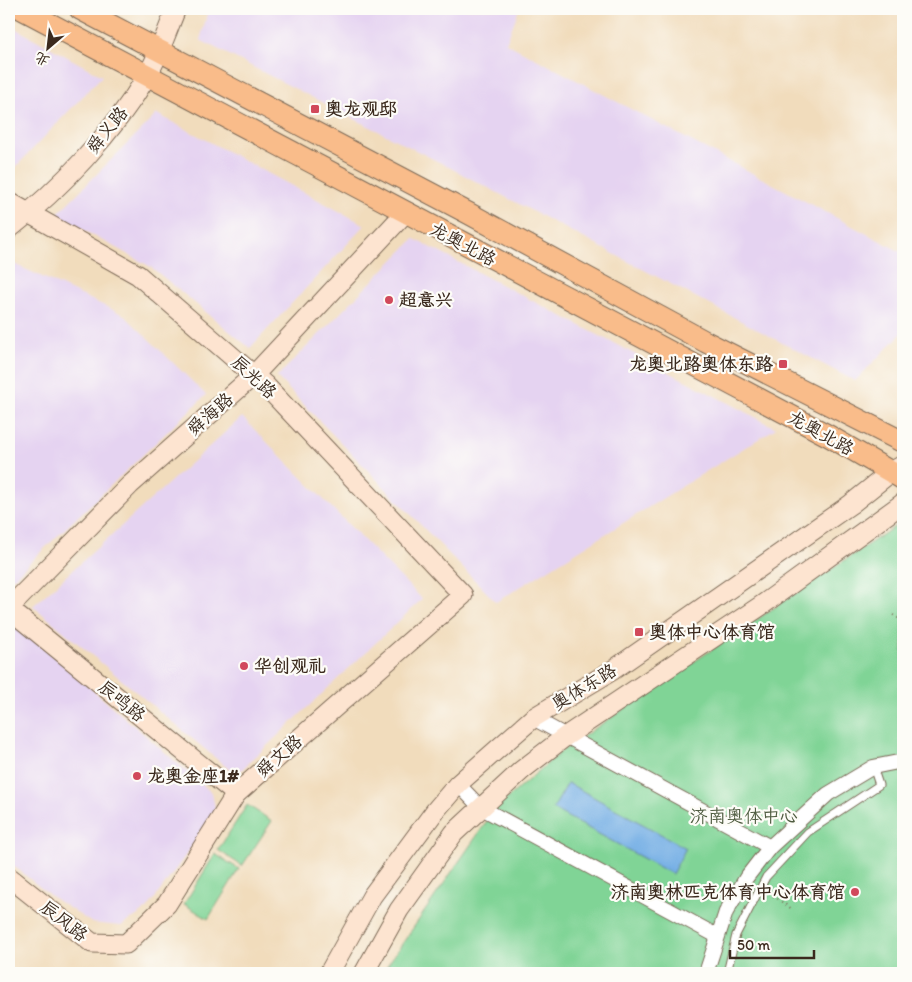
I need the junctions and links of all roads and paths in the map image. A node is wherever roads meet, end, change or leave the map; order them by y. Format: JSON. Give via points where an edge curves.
{"nodes":[{"id":1,"x":22,"y":9,"type":"edge"},
{"id":2,"x":80,"y":9,"type":"edge"},
{"id":3,"x":176,"y":9,"type":"edge"},
{"id":4,"x":159,"y":51,"type":"junction"},
{"id":5,"x":147,"y":75,"type":"junction"},
{"id":6,"x":9,"y":202,"type":"edge"},
{"id":7,"x":28,"y":212,"type":"junction"},
{"id":8,"x":405,"y":213,"type":"junction"},
{"id":9,"x":9,"y":229,"type":"edge"},
{"id":10,"x":254,"y":375,"type":"junction"},
{"id":11,"x":903,"y":442,"type":"edge"},
{"id":12,"x":899,"y":472,"type":"edge"},
{"id":13,"x":903,"y":503,"type":"edge"},
{"id":14,"x":463,"y":595,"type":"joint"},
{"id":15,"x":9,"y":608,"type":"edge"},
{"id":16,"x":893,"y":615,"type":"dead end"},
{"id":17,"x":903,"y":620,"type":"edge"},
{"id":18,"x":533,"y":718,"type":"junction"},
{"id":19,"x":566,"y":736,"type":"junction"},
{"id":20,"x":903,"y":761,"type":"edge"},
{"id":21,"x":873,"y":767,"type":"junction"},
{"id":22,"x":458,"y":784,"type":"junction"},
{"id":23,"x":236,"y":794,"type":"junction"},
{"id":24,"x":480,"y":807,"type":"junction"},
{"id":25,"x":770,"y":847,"type":"junction"},
{"id":26,"x":9,"y":877,"type":"edge"},
{"id":27,"x":761,"y":888,"type":"junction"},
{"id":28,"x":792,"y":909,"type":"dead end"},
{"id":29,"x":717,"y":936,"type":"junction"},
{"id":30,"x":126,"y":944,"type":"joint"},
{"id":31,"x":329,"y":973,"type":"edge"},
{"id":32,"x":364,"y":973,"type":"edge"},
{"id":33,"x":706,"y":973,"type":"edge"},
{"id":34,"x":727,"y":973,"type":"edge"}],
"edges":[{"from":1,"to":5,"type":"main road","name":"龙奥北路"},
{"from":2,"to":4,"type":"main road","name":"龙奥北路"},
{"from":3,"to":4,"type":"street","name":"舜义路"},
{"from":4,"to":5,"type":"street","name":"舜义路"},
{"from":4,"to":11,"type":"main road","name":"龙奥北路","via":[[332,140],[706,342]]},
{"from":5,"to":7,"type":"street","name":"舜义路","via":[[127,106],[68,178]]},
{"from":5,"to":8,"type":"main road","name":"龙奥北路"},
{"from":6,"to":7,"type":"street","name":"辰光路"},
{"from":7,"to":9,"type":"street","name":"舜义路"},
{"from":7,"to":10,"type":"street","name":"辰光路","via":[[138,275]]},
{"from":8,"to":10,"type":"street","name":"舜海路"},
{"from":8,"to":12,"type":"main road","name":"龙奥北路"},
{"from":10,"to":14,"type":"street","name":"辰光路"},
{"from":10,"to":15,"type":"street","name":"舜海路","via":[[130,485]]},
{"from":12,"to":18,"type":"street","name":"奥体东路","via":[[613,670]]},
{"from":13,"to":19,"type":"street","via":[[762,606]]},
{"from":14,"to":23,"type":"street","name":"舜文路"},
{"from":15,"to":23,"type":"street","name":"辰鸣路"},
{"from":16,"to":17,"type":"path"},
{"from":18,"to":19,"type":"street"},
{"from":18,"to":22,"type":"street","name":"奥体东路"},
{"from":19,"to":24,"type":"street"},
{"from":19,"to":25,"type":"street"},
{"from":20,"to":21,"type":"street"},
{"from":21,"to":25,"type":"street","via":[[828,794]]},
{"from":21,"to":27,"type":"lane","via":[[879,785],[808,832],[766,877]]},
{"from":22,"to":24,"type":"street"},
{"from":22,"to":31,"type":"street","name":"奥体东路","via":[[372,896]]},
{"from":23,"to":30,"type":"street","name":"舜文路","via":[[167,904]]},
{"from":24,"to":29,"type":"street"},
{"from":24,"to":32,"type":"street","via":[[454,833],[399,910]]},
{"from":25,"to":29,"type":"street","via":[[746,878],[726,912]]},
{"from":26,"to":30,"type":"street","name":"辰风路","via":[[92,943]]},
{"from":27,"to":28,"type":"path"},
{"from":27,"to":34,"type":"lane","via":[[736,935]]},
{"from":29,"to":33,"type":"street"}]}
